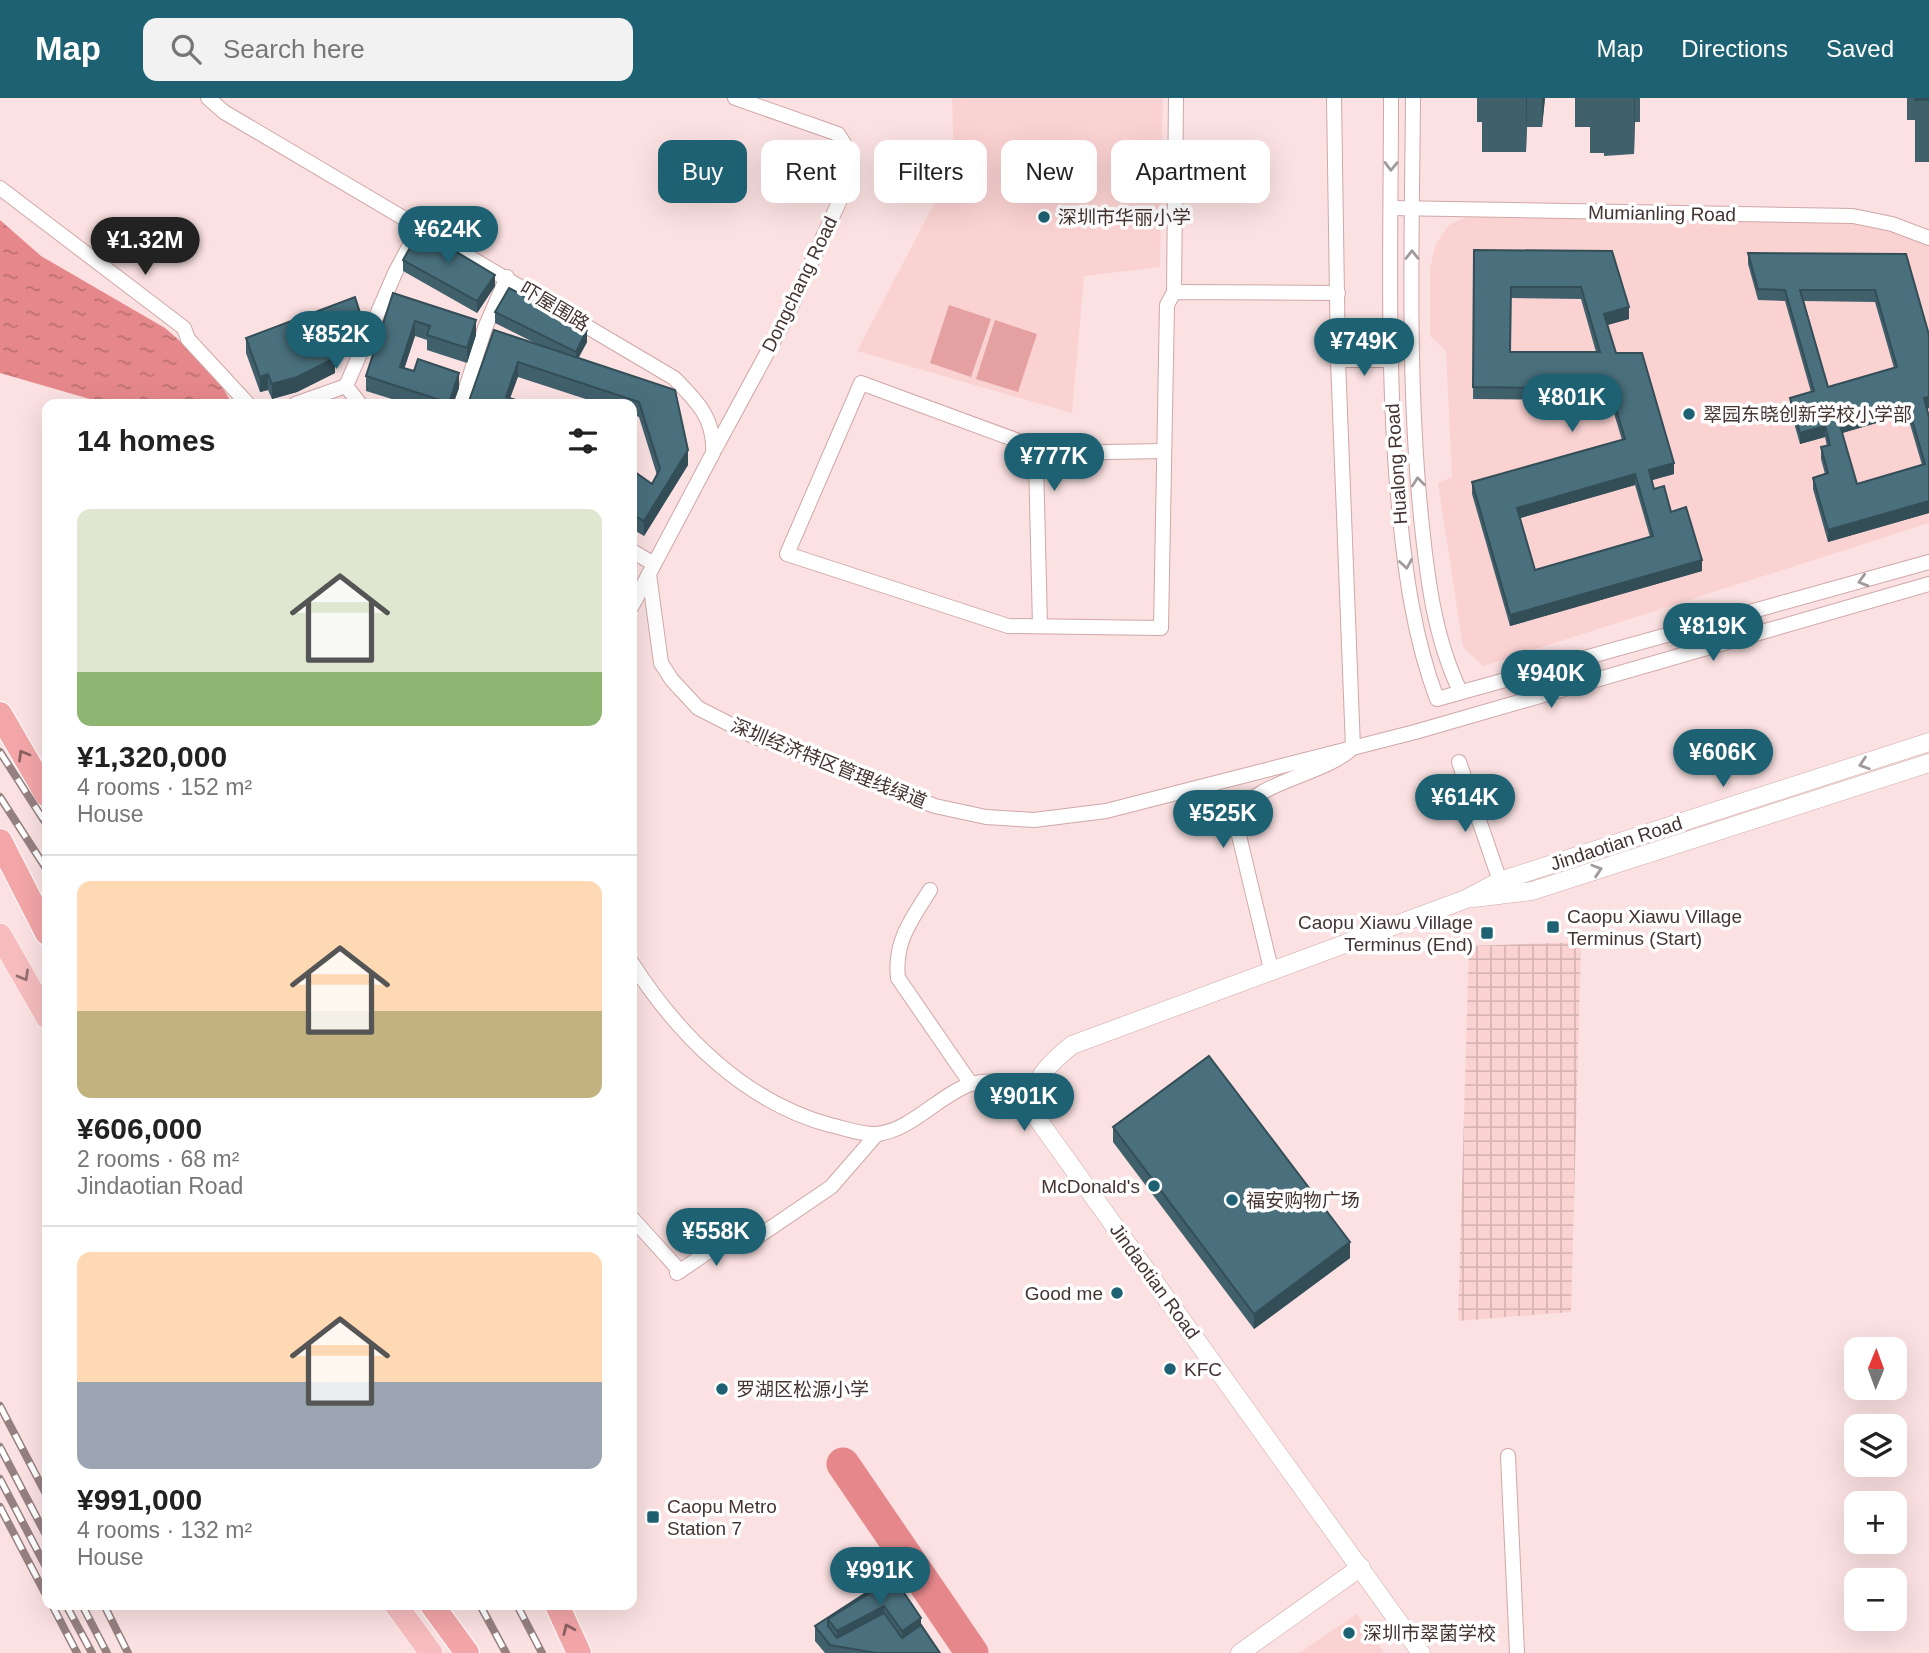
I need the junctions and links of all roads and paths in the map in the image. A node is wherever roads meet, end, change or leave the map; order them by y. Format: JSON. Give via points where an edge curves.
{"nodes":[{"id":1,"x":208,"y":98,"type":"edge"},
{"id":2,"x":735,"y":98,"type":"edge"},
{"id":3,"x":1176,"y":98,"type":"edge"},
{"id":4,"x":1334,"y":98,"type":"edge"},
{"id":5,"x":1391,"y":98,"type":"edge"},
{"id":6,"x":1413,"y":98,"type":"edge"},
{"id":7,"x":0,"y":188,"type":"edge"},
{"id":8,"x":1391,"y":208,"type":"junction"},
{"id":9,"x":1412,"y":209,"type":"junction"},
{"id":10,"x":419,"y":228,"type":"junction"},
{"id":11,"x":1929,"y":238,"type":"edge"},
{"id":12,"x":507,"y":277,"type":"junction"},
{"id":13,"x":1174,"y":292,"type":"junction"},
{"id":14,"x":1338,"y":293,"type":"junction"},
{"id":15,"x":1338,"y":360,"type":"junction"},
{"id":16,"x":1390,"y":360,"type":"junction"},
{"id":17,"x":346,"y":386,"type":"junction"},
{"id":18,"x":243,"y":399,"type":"edge"},
{"id":19,"x":309,"y":399,"type":"edge"},
{"id":20,"x":355,"y":399,"type":"edge"},
{"id":21,"x":463,"y":399,"type":"edge"},
{"id":22,"x":1164,"y":451,"type":"junction"},
{"id":23,"x":713,"y":453,"type":"junction"},
{"id":24,"x":1051,"y":453,"type":"junction"},
{"id":25,"x":637,"y":556,"type":"edge"},
{"id":26,"x":1929,"y":562,"type":"edge"},
{"id":27,"x":652,"y":569,"type":"junction"},
{"id":28,"x":1929,"y":584,"type":"edge"},
{"id":29,"x":637,"y":597,"type":"edge"},
{"id":30,"x":1732,"y":618,"type":"junction"},
{"id":31,"x":1040,"y":626,"type":"junction"},
{"id":32,"x":1738,"y":637,"type":"junction"},
{"id":33,"x":1460,"y":691,"type":"junction"},
{"id":34,"x":0,"y":714,"type":"edge"},
{"id":35,"x":1929,"y":742,"type":"edge"},
{"id":36,"x":1353,"y":748,"type":"junction"},
{"id":37,"x":1459,"y":762,"type":"dead end"},
{"id":38,"x":1929,"y":763,"type":"edge"},
{"id":39,"x":42,"y":787,"type":"edge"},
{"id":40,"x":2,"y":845,"type":"edge"},
{"id":41,"x":1502,"y":888,"type":"junction"},
{"id":42,"x":42,"y":889,"type":"edge"},
{"id":43,"x":930,"y":890,"type":"dead end"},
{"id":44,"x":42,"y":923,"type":"edge"},
{"id":45,"x":0,"y":935,"type":"edge"},
{"id":46,"x":637,"y":969,"type":"edge"},
{"id":47,"x":1271,"y":970,"type":"junction"},
{"id":48,"x":42,"y":1008,"type":"edge"},
{"id":49,"x":971,"y":1084,"type":"junction"},
{"id":50,"x":1035,"y":1086,"type":"junction"},
{"id":51,"x":877,"y":1133,"type":"junction"},
{"id":52,"x":637,"y":1224,"type":"edge"},
{"id":53,"x":1508,"y":1456,"type":"dead end"},
{"id":54,"x":1361,"y":1566,"type":"junction"},
{"id":55,"x":400,"y":1610,"type":"edge"},
{"id":56,"x":436,"y":1610,"type":"edge"},
{"id":57,"x":456,"y":1610,"type":"edge"},
{"id":58,"x":559,"y":1610,"type":"edge"},
{"id":59,"x":431,"y":1653,"type":"edge"},
{"id":60,"x":467,"y":1653,"type":"edge"},
{"id":61,"x":479,"y":1653,"type":"edge"},
{"id":62,"x":579,"y":1653,"type":"edge"},
{"id":63,"x":1240,"y":1653,"type":"edge"},
{"id":64,"x":1421,"y":1653,"type":"edge"},
{"id":65,"x":1517,"y":1653,"type":"edge"}],
"edges":[{"from":1,"to":10,"type":"street","name":"吓屋围路","via":[[224,112]]},
{"from":2,"to":23,"type":"street","name":"Dongchang Road","via":[[838,134],[850,153],[849,178],[786,317]]},
{"from":3,"to":13,"type":"street"},
{"from":4,"to":14,"type":"street"},
{"from":5,"to":8,"type":"street","name":"Hualong Road","one_way":true},
{"from":6,"to":9,"type":"street","name":"Hualong Road"},
{"from":7,"to":18,"type":"street","via":[[184,328],[188,339]]},
{"from":8,"to":9,"type":"street","name":"Mumianling Road"},
{"from":8,"to":16,"type":"street","name":"Hualong Road"},
{"from":9,"to":11,"type":"street","name":"Mumianling Road","via":[[1853,216]]},
{"from":33,"to":9,"type":"street","name":"Hualong Road","one_way":true,"via":[[1442,648],[1431,594],[1418,480],[1411,363]]},
{"from":10,"to":12,"type":"street","name":"吓屋围路"},
{"from":10,"to":17,"type":"street"},
{"from":12,"to":21,"type":"street"},
{"from":12,"to":23,"type":"street","name":"吓屋围路","via":[[674,378],[710,420]]},
{"from":13,"to":14,"type":"street"},
{"from":13,"to":22,"type":"street","via":[[1167,305]]},
{"from":14,"to":15,"type":"street"},
{"from":15,"to":16,"type":"street"},
{"from":15,"to":36,"type":"street"},
{"from":16,"to":33,"type":"street","name":"Hualong Road","one_way":true,"via":[[1401,536],[1421,651],[1437,699]]},
{"from":17,"to":19,"type":"street"},
{"from":17,"to":20,"type":"street"},
{"from":22,"to":24,"type":"street"},
{"from":22,"to":31,"type":"street","via":[[1161,628]]},
{"from":23,"to":27,"type":"street","name":"Dongchang Road"},
{"from":24,"to":31,"type":"street","via":[[1036,460]]},
{"from":24,"to":31,"type":"street","via":[[861,383],[787,554],[1008,625]]},
{"from":25,"to":27,"type":"street"},
{"from":26,"to":30,"type":"street","one_way":true},
{"from":27,"to":29,"type":"street","name":"Dongchang Road"},
{"from":27,"to":36,"type":"street","name":"深圳经济特区管理线绿道","via":[[661,663],[698,708],[755,737],[935,806],[986,817],[1034,820],[1105,811]]},
{"from":28,"to":32,"type":"street","name":"深圳经济特区管理线绿道"},
{"from":30,"to":32,"type":"street"},
{"from":30,"to":33,"type":"street"},
{"from":32,"to":36,"type":"street","name":"深圳经济特区管理线绿道"},
{"from":39,"to":34,"type":"highway","one_way":true},
{"from":35,"to":41,"type":"street","name":"Jindaotian Road","one_way":true},
{"from":36,"to":47,"type":"street","via":[[1334,763],[1260,793],[1242,805],[1235,818]]},
{"from":37,"to":41,"type":"street"},
{"from":41,"to":38,"type":"street","name":"Jindaotian Road","one_way":true,"via":[[1532,891]]},
{"from":40,"to":42,"type":"highway"},
{"from":40,"to":44,"type":"highway"},
{"from":41,"to":47,"type":"street","name":"Jindaotian Road"},
{"from":43,"to":49,"type":"street","via":[[902,933],[896,959],[898,978]]},
{"from":45,"to":48,"type":"main road","one_way":true},
{"from":46,"to":51,"type":"street","via":[[692,1038],[757,1094],[802,1117]]},
{"from":47,"to":50,"type":"street","name":"Jindaotian Road","via":[[1072,1045],[1047,1067]]},
{"from":49,"to":50,"type":"street"},
{"from":49,"to":51,"type":"street"},
{"from":50,"to":54,"type":"street","name":"Jindaotian Road","via":[[1039,1121]]},
{"from":51,"to":52,"type":"street","via":[[831,1187],[750,1242],[736,1233],[678,1272]]},
{"from":53,"to":65,"type":"street"},
{"from":54,"to":63,"type":"street"},
{"from":54,"to":64,"type":"street","name":"Jindaotian Road"},
{"from":55,"to":59,"type":"main road"},
{"from":56,"to":60,"type":"highway"},
{"from":57,"to":61,"type":"highway"},
{"from":62,"to":58,"type":"highway","one_way":true}]}
